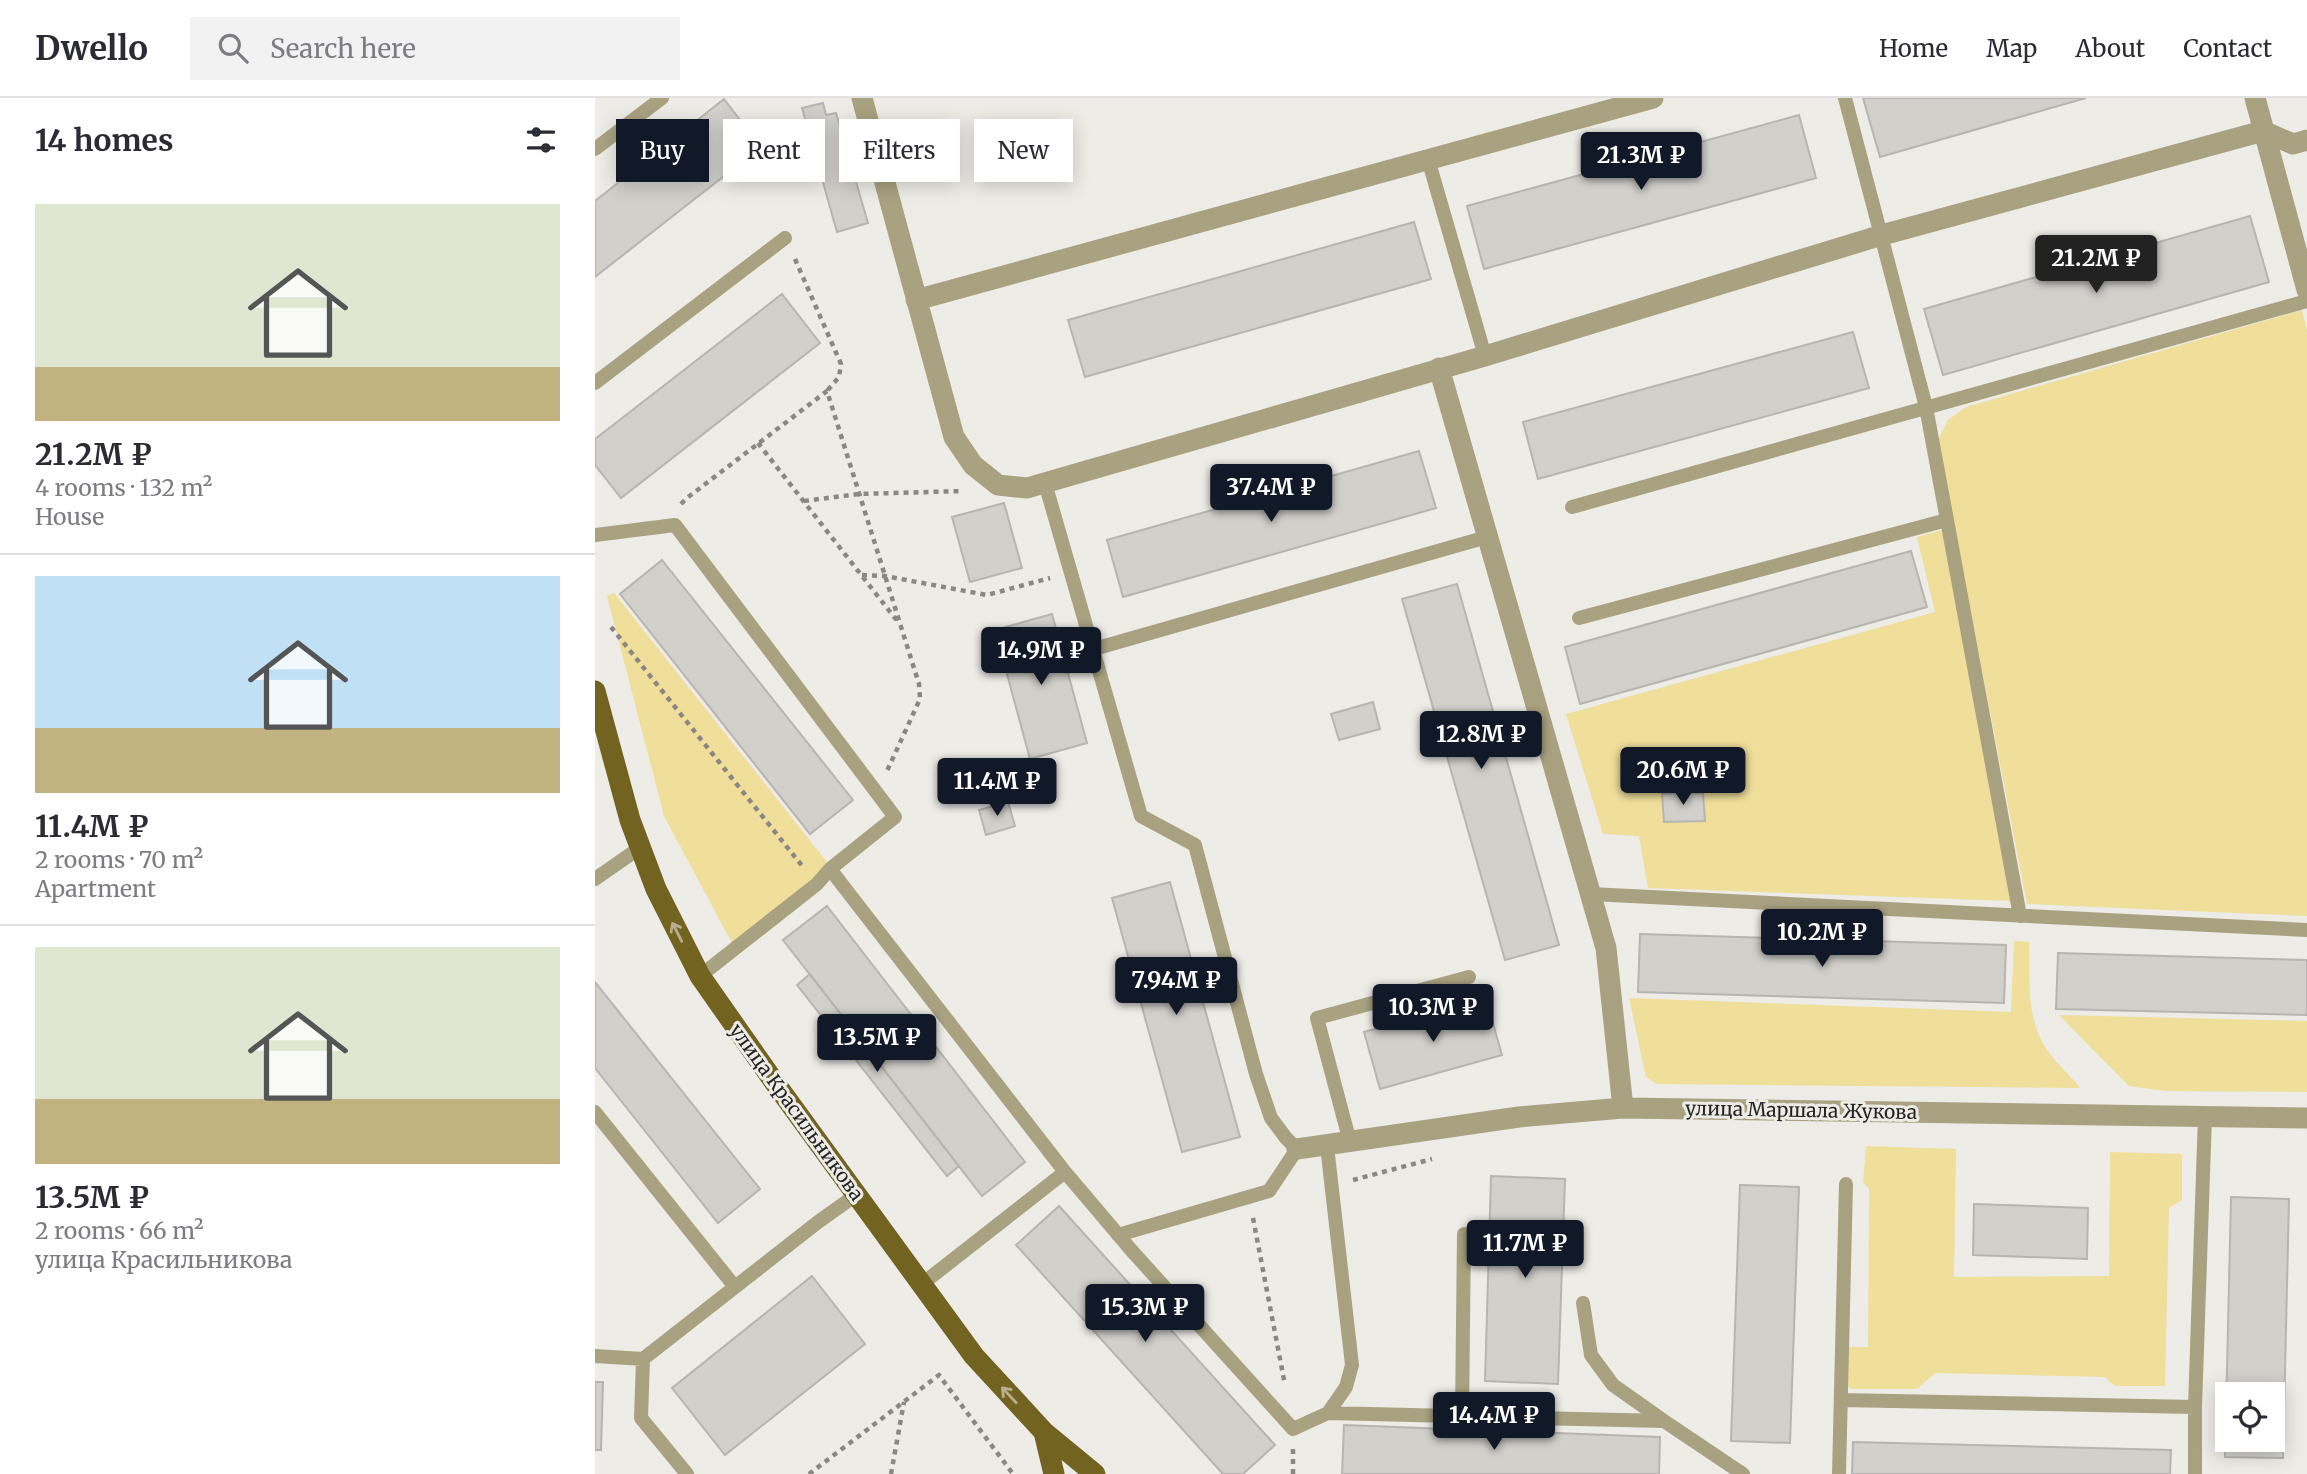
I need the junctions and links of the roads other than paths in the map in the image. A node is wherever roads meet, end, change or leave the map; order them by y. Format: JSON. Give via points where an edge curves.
{"nodes":[{"id":1,"x":662,"y":98,"type":"edge"},
{"id":2,"x":862,"y":98,"type":"edge"},
{"id":3,"x":1653,"y":98,"type":"edge"},
{"id":4,"x":1845,"y":98,"type":"edge"},
{"id":5,"x":2255,"y":98,"type":"edge"},
{"id":6,"x":2263,"y":131,"type":"junction"},
{"id":7,"x":2307,"y":140,"type":"edge"},
{"id":8,"x":595,"y":149,"type":"edge"},
{"id":9,"x":1428,"y":159,"type":"junction"},
{"id":10,"x":1882,"y":235,"type":"junction"},
{"id":11,"x":785,"y":238,"type":"road end"},
{"id":12,"x":2307,"y":290,"type":"edge"},
{"id":13,"x":916,"y":300,"type":"junction"},
{"id":14,"x":2307,"y":301,"type":"edge"},
{"id":15,"x":1485,"y":356,"type":"junction"},
{"id":16,"x":1439,"y":368,"type":"junction"},
{"id":17,"x":595,"y":383,"type":"edge"},
{"id":18,"x":1926,"y":407,"type":"junction"},
{"id":19,"x":1045,"y":483,"type":"junction"},
{"id":20,"x":1572,"y":507,"type":"dead end"},
{"id":21,"x":1947,"y":520,"type":"junction"},
{"id":22,"x":595,"y":535,"type":"edge"},
{"id":23,"x":1487,"y":537,"type":"junction"},
{"id":24,"x":1579,"y":618,"type":"dead end"},
{"id":25,"x":1094,"y":649,"type":"junction"},
{"id":26,"x":595,"y":691,"type":"edge"},
{"id":27,"x":641,"y":846,"type":"junction"},
{"id":28,"x":830,"y":869,"type":"junction"},
{"id":29,"x":595,"y":879,"type":"edge"},
{"id":30,"x":1591,"y":894,"type":"junction"},
{"id":31,"x":2020,"y":916,"type":"junction"},
{"id":32,"x":2307,"y":930,"type":"edge"},
{"id":33,"x":700,"y":976,"type":"junction"},
{"id":34,"x":1469,"y":977,"type":"dead end"},
{"id":35,"x":1623,"y":1108,"type":"junction"},
{"id":36,"x":595,"y":1112,"type":"edge"},
{"id":37,"x":2205,"y":1116,"type":"junction"},
{"id":38,"x":2307,"y":1118,"type":"edge"},
{"id":39,"x":1350,"y":1142,"type":"junction"},
{"id":40,"x":1327,"y":1146,"type":"junction"},
{"id":41,"x":1297,"y":1149,"type":"junction"},
{"id":42,"x":1065,"y":1172,"type":"junction"},
{"id":43,"x":1846,"y":1184,"type":"dead end"},
{"id":44,"x":856,"y":1195,"type":"junction"},
{"id":45,"x":1464,"y":1234,"type":"dead end"},
{"id":46,"x":1118,"y":1235,"type":"junction"},
{"id":47,"x":922,"y":1284,"type":"junction"},
{"id":48,"x":736,"y":1287,"type":"junction"},
{"id":49,"x":1583,"y":1303,"type":"dead end"},
{"id":50,"x":595,"y":1356,"type":"edge"},
{"id":51,"x":643,"y":1359,"type":"junction"},
{"id":52,"x":1841,"y":1400,"type":"junction"},
{"id":53,"x":2195,"y":1407,"type":"junction"},
{"id":54,"x":1328,"y":1413,"type":"junction"},
{"id":55,"x":1462,"y":1416,"type":"junction"},
{"id":56,"x":1664,"y":1421,"type":"junction"},
{"id":57,"x":1044,"y":1432,"type":"junction"},
{"id":58,"x":687,"y":1474,"type":"edge"},
{"id":59,"x":1054,"y":1474,"type":"edge"},
{"id":60,"x":1095,"y":1474,"type":"edge"},
{"id":61,"x":1742,"y":1474,"type":"edge"},
{"id":62,"x":1839,"y":1474,"type":"edge"},
{"id":63,"x":2195,"y":1474,"type":"edge"}],
"edges":[{"from":1,"to":8,"type":"lane"},
{"from":2,"to":13,"type":"street"},
{"from":3,"to":9,"type":"street"},
{"from":4,"to":10,"type":"lane"},
{"from":5,"to":6,"type":"street"},
{"from":6,"to":7,"type":"street","via":[[2293,145]]},
{"from":6,"to":10,"type":"street"},
{"from":6,"to":12,"type":"street"},
{"from":9,"to":13,"type":"street"},
{"from":9,"to":15,"type":"lane"},
{"from":10,"to":15,"type":"street"},
{"from":10,"to":18,"type":"lane"},
{"from":11,"to":17,"type":"lane"},
{"from":13,"to":19,"type":"street","via":[[954,437],[973,465],[998,485],[1027,488]]},
{"from":14,"to":18,"type":"lane"},
{"from":15,"to":16,"type":"street"},
{"from":16,"to":19,"type":"street"},
{"from":16,"to":23,"type":"street"},
{"from":18,"to":20,"type":"lane"},
{"from":18,"to":21,"type":"lane"},
{"from":19,"to":25,"type":"lane"},
{"from":21,"to":24,"type":"lane"},
{"from":21,"to":31,"type":"lane"},
{"from":22,"to":28,"type":"lane","via":[[675,525],[895,817]]},
{"from":23,"to":25,"type":"lane"},
{"from":23,"to":30,"type":"street"},
{"from":25,"to":41,"type":"lane","via":[[1141,816],[1195,845],[1256,1074],[1271,1118]]},
{"from":26,"to":27,"type":"main road","name":"улица Красильникова"},
{"from":27,"to":29,"type":"lane"},
{"from":33,"to":27,"type":"main road","name":"улица Красильникова","one_way":true,"via":[[656,889]]},
{"from":28,"to":33,"type":"lane"},
{"from":28,"to":42,"type":"lane"},
{"from":30,"to":31,"type":"lane"},
{"from":30,"to":35,"type":"street","via":[[1607,948]]},
{"from":31,"to":32,"type":"lane"},
{"from":33,"to":44,"type":"main road","name":"улица Красильникова"},
{"from":34,"to":39,"type":"lane","via":[[1317,1018]]},
{"from":35,"to":37,"type":"street","name":"улица Маршала Жукова"},
{"from":35,"to":39,"type":"street","name":"улица Маршала Жукова","via":[[1519,1116]]},
{"from":36,"to":48,"type":"lane"},
{"from":37,"to":38,"type":"street","name":"улица Маршала Жукова"},
{"from":37,"to":53,"type":"lane"},
{"from":39,"to":40,"type":"street","name":"улица Маршала Жукова"},
{"from":40,"to":41,"type":"street","name":"улица Маршала Жукова"},
{"from":40,"to":54,"type":"lane","via":[[1352,1365],[1346,1387]]},
{"from":41,"to":46,"type":"lane","via":[[1269,1191]]},
{"from":42,"to":46,"type":"lane"},
{"from":42,"to":47,"type":"lane"},
{"from":43,"to":52,"type":"lane"},
{"from":44,"to":47,"type":"main road","name":"улица Красильникова"},
{"from":44,"to":48,"type":"lane"},
{"from":45,"to":55,"type":"lane"},
{"from":46,"to":54,"type":"lane","via":[[1293,1429]]},
{"from":57,"to":47,"type":"main road","name":"улица Красильникова","one_way":true,"via":[[974,1356]]},
{"from":48,"to":51,"type":"lane"},
{"from":49,"to":56,"type":"lane","via":[[1591,1354],[1613,1385]]},
{"from":50,"to":51,"type":"lane"},
{"from":51,"to":58,"type":"lane","via":[[641,1418]]},
{"from":52,"to":53,"type":"lane"},
{"from":52,"to":62,"type":"lane"},
{"from":53,"to":63,"type":"lane"},
{"from":54,"to":55,"type":"lane"},
{"from":55,"to":56,"type":"lane"},
{"from":56,"to":61,"type":"lane"},
{"from":57,"to":59,"type":"main road"},
{"from":57,"to":60,"type":"main road","name":"улица Красильникова"}]}
